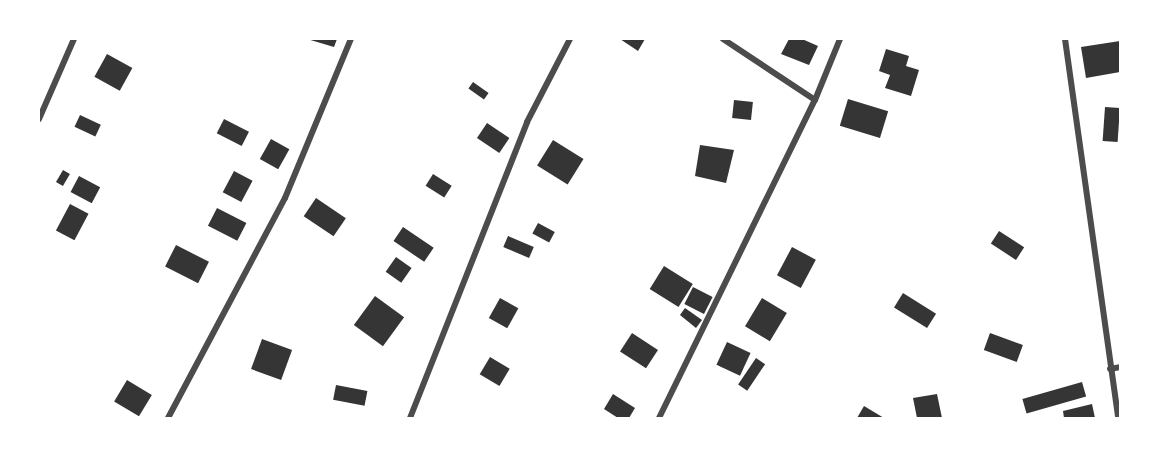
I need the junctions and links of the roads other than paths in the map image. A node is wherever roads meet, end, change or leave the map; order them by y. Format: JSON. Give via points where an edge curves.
{"nodes":[{"id":1,"x":74,"y":39,"type":"edge"},
{"id":2,"x":351,"y":39,"type":"edge"},
{"id":3,"x":570,"y":39,"type":"edge"},
{"id":4,"x":723,"y":39,"type":"edge"},
{"id":5,"x":840,"y":39,"type":"edge"},
{"id":6,"x":1065,"y":39,"type":"edge"},
{"id":7,"x":815,"y":100,"type":"junction"},
{"id":8,"x":39,"y":119,"type":"edge"},
{"id":9,"x":1120,"y":367,"type":"edge"},
{"id":10,"x":1110,"y":369,"type":"junction"},
{"id":11,"x":168,"y":418,"type":"edge"},
{"id":12,"x":410,"y":418,"type":"edge"},
{"id":13,"x":659,"y":418,"type":"edge"},
{"id":14,"x":1118,"y":418,"type":"edge"}],
"edges":[{"from":1,"to":8,"type":"street"},
{"from":2,"to":11,"type":"street","via":[[285,198]]},
{"from":3,"to":12,"type":"street","via":[[527,122]]},
{"from":4,"to":7,"type":"street"},
{"from":5,"to":7,"type":"street"},
{"from":6,"to":10,"type":"street"},
{"from":7,"to":13,"type":"street"},
{"from":9,"to":10,"type":"street"},
{"from":10,"to":14,"type":"street"}]}
